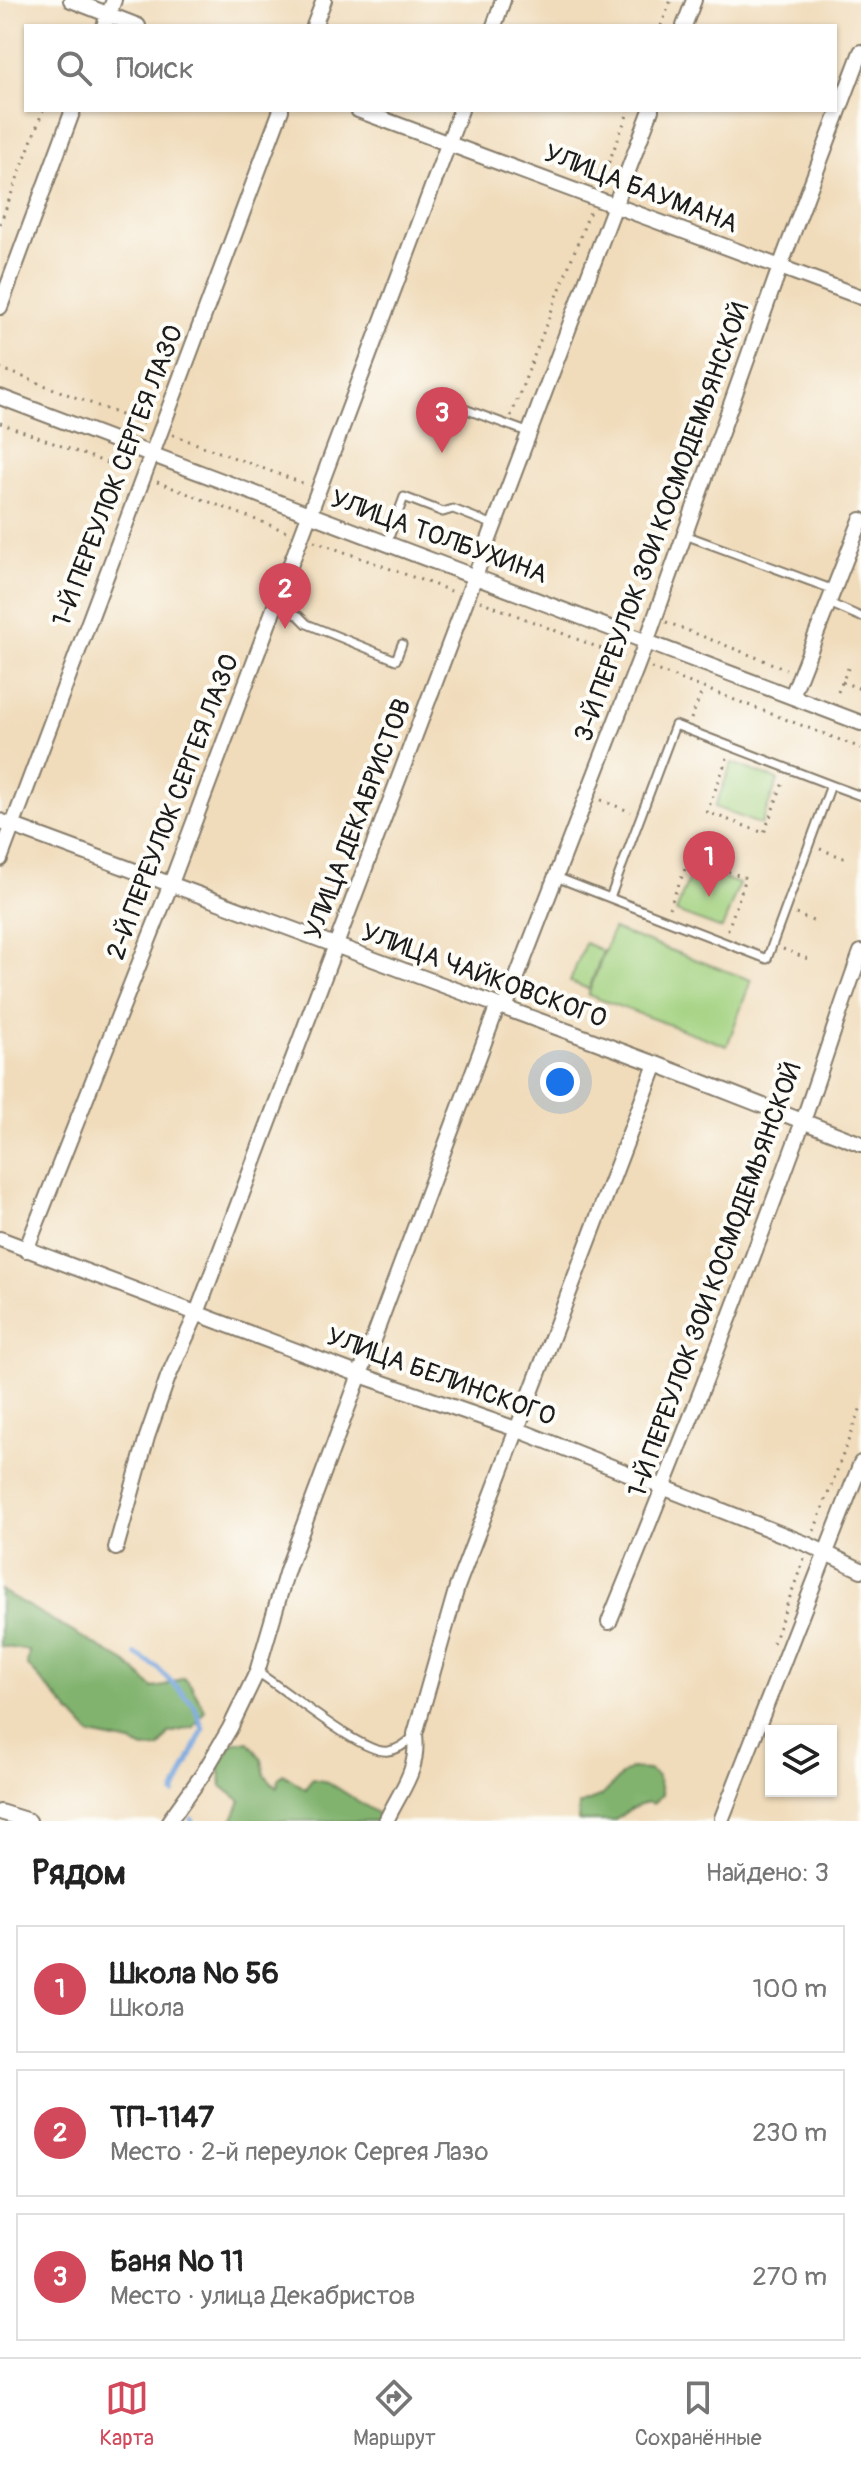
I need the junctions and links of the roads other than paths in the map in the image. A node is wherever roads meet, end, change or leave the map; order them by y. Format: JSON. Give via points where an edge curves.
{"nodes":[{"id":1,"x":71,"y":0,"type":"edge"},
{"id":2,"x":114,"y":0,"type":"edge"},
{"id":3,"x":324,"y":0,"type":"edge"},
{"id":4,"x":503,"y":0,"type":"edge"},
{"id":5,"x":694,"y":0,"type":"edge"},
{"id":6,"x":106,"y":20,"type":"edge"},
{"id":7,"x":127,"y":24,"type":"edge"},
{"id":8,"x":315,"y":24,"type":"edge"},
{"id":9,"x":495,"y":24,"type":"edge"},
{"id":10,"x":685,"y":24,"type":"edge"},
{"id":11,"x":861,"y":52,"type":"edge"},
{"id":12,"x":72,"y":112,"type":"edge"},
{"id":13,"x":280,"y":112,"type":"edge"},
{"id":14,"x":364,"y":112,"type":"edge"},
{"id":15,"x":460,"y":112,"type":"edge"},
{"id":16,"x":650,"y":112,"type":"edge"},
{"id":17,"x":449,"y":143,"type":"junction"},
{"id":18,"x":614,"y":205,"type":"junction"},
{"id":19,"x":780,"y":267,"type":"junction"},
{"id":20,"x":861,"y":297,"type":"edge"},
{"id":21,"x":0,"y":307,"type":"edge"},
{"id":22,"x":429,"y":396,"type":"dead end"},
{"id":23,"x":0,"y":397,"type":"edge"},
{"id":24,"x":530,"y":433,"type":"junction"},
{"id":25,"x":152,"y":453,"type":"junction"},
{"id":26,"x":310,"y":516,"type":"junction"},
{"id":27,"x":861,"y":520,"type":"edge"},
{"id":28,"x":496,"y":525,"type":"junction"},
{"id":29,"x":685,"y":535,"type":"junction"},
{"id":30,"x":858,"y":539,"type":"edge"},
{"id":31,"x":387,"y":543,"type":"junction"},
{"id":32,"x":477,"y":576,"type":"junction"},
{"id":33,"x":831,"y":596,"type":"junction"},
{"id":34,"x":276,"y":606,"type":"junction"},
{"id":35,"x":861,"y":617,"type":"edge"},
{"id":36,"x":647,"y":640,"type":"junction"},
{"id":37,"x":402,"y":644,"type":"dead end"},
{"id":38,"x":792,"y":696,"type":"junction"},
{"id":39,"x":861,"y":723,"type":"edge"},
{"id":40,"x":831,"y":785,"type":"junction"},
{"id":41,"x":861,"y":796,"type":"edge"},
{"id":42,"x":6,"y":824,"type":"edge"},
{"id":43,"x":0,"y":859,"type":"edge"},
{"id":44,"x":556,"y":876,"type":"junction"},
{"id":45,"x":170,"y":886,"type":"junction"},
{"id":46,"x":610,"y":898,"type":"junction"},
{"id":47,"x":335,"y":947,"type":"junction"},
{"id":48,"x":861,"y":952,"type":"edge"},
{"id":49,"x":501,"y":1007,"type":"junction"},
{"id":50,"x":656,"y":1064,"type":"junction"},
{"id":51,"x":803,"y":1121,"type":"junction"},
{"id":52,"x":861,"y":1144,"type":"edge"},
{"id":53,"x":0,"y":1239,"type":"edge"},
{"id":54,"x":26,"y":1250,"type":"junction"},
{"id":55,"x":197,"y":1313,"type":"junction"},
{"id":56,"x":360,"y":1375,"type":"junction"},
{"id":57,"x":516,"y":1429,"type":"junction"},
{"id":58,"x":861,"y":1463,"type":"edge"},
{"id":59,"x":665,"y":1486,"type":"junction"},
{"id":60,"x":116,"y":1548,"type":"dead end"},
{"id":61,"x":826,"y":1553,"type":"junction"},
{"id":62,"x":861,"y":1570,"type":"edge"},
{"id":63,"x":609,"y":1622,"type":"dead end"},
{"id":64,"x":257,"y":1672,"type":"junction"},
{"id":65,"x":415,"y":1734,"type":"junction"},
{"id":66,"x":0,"y":1812,"type":"edge"},
{"id":67,"x":722,"y":1818,"type":"dead end"},
{"id":68,"x":29,"y":1821,"type":"edge"},
{"id":69,"x":169,"y":1821,"type":"edge"},
{"id":70,"x":386,"y":1821,"type":"edge"}],
"edges":[{"from":1,"to":6,"type":"street"},
{"from":2,"to":6,"type":"street"},
{"from":3,"to":8,"type":"street"},
{"from":4,"to":9,"type":"street"},
{"from":5,"to":10,"type":"street"},
{"from":6,"to":7,"type":"street"},
{"from":11,"to":19,"type":"street","name":"3-Й ПЕРЕУЛОК ЗОИ КОСМОДЕМЬЯНСКОЙ"},
{"from":12,"to":21,"type":"street"},
{"from":13,"to":25,"type":"street","name":"1-Й ПЕРЕУЛОК СЕРГЕЯ ЛАЗО"},
{"from":14,"to":17,"type":"street","name":"УЛИЦА БАУМАНА"},
{"from":15,"to":17,"type":"street","name":"2-Й ПЕРЕУЛОК СЕРГЕЯ ЛАЗО"},
{"from":16,"to":18,"type":"street","name":"УЛИЦА ДЕКАБРИСТОВ"},
{"from":17,"to":18,"type":"street","name":"УЛИЦА БАУМАНА"},
{"from":17,"to":26,"type":"street","name":"2-Й ПЕРЕУЛОК СЕРГЕЯ ЛАЗО"},
{"from":18,"to":19,"type":"street","name":"УЛИЦА БАУМАНА"},
{"from":18,"to":24,"type":"street","name":"УЛИЦА ДЕКАБРИСТОВ"},
{"from":19,"to":20,"type":"street","name":"УЛИЦА БАУМАНА"},
{"from":19,"to":29,"type":"street","name":"3-Й ПЕРЕУЛОК ЗОИ КОСМОДЕМЬЯНСКОЙ"},
{"from":22,"to":24,"type":"lane"},
{"from":23,"to":25,"type":"street","name":"УЛИЦА ТОЛБУХИНА"},
{"from":24,"to":28,"type":"street","name":"УЛИЦА ДЕКАБРИСТОВ"},
{"from":25,"to":26,"type":"street","name":"УЛИЦА ТОЛБУХИНА"},
{"from":25,"to":42,"type":"street","name":"1-Й ПЕРЕУЛОК СЕРГЕЯ ЛАЗО"},
{"from":26,"to":31,"type":"street","name":"УЛИЦА ТОЛБУХИНА"},
{"from":26,"to":34,"type":"street","name":"2-Й ПЕРЕУЛОК СЕРГЕЯ ЛАЗО"},
{"from":27,"to":30,"type":"street"},
{"from":28,"to":31,"type":"lane","via":[[404,497]]},
{"from":28,"to":32,"type":"street","name":"УЛИЦА ДЕКАБРИСТОВ"},
{"from":29,"to":33,"type":"lane"},
{"from":29,"to":36,"type":"street","name":"3-Й ПЕРЕУЛОК ЗОИ КОСМОДЕМЬЯНСКОЙ"},
{"from":30,"to":33,"type":"street"},
{"from":31,"to":32,"type":"street","name":"УЛИЦА ТОЛБУХИНА"},
{"from":32,"to":36,"type":"street","name":"УЛИЦА ТОЛБУХИНА"},
{"from":32,"to":47,"type":"street","name":"УЛИЦА ДЕКАБРИСТОВ"},
{"from":33,"to":35,"type":"lane"},
{"from":33,"to":38,"type":"street"},
{"from":34,"to":37,"type":"lane","via":[[396,660]]},
{"from":34,"to":45,"type":"street","name":"2-Й ПЕРЕУЛОК СЕРГЕЯ ЛАЗО"},
{"from":36,"to":38,"type":"street","name":"УЛИЦА ТОЛБУХИНА"},
{"from":36,"to":44,"type":"street","name":"3-Й ПЕРЕУЛОК ЗОИ КОСМОДЕМЬЯНСКОЙ"},
{"from":38,"to":39,"type":"street","name":"УЛИЦА ТОЛБУХИНА"},
{"from":40,"to":41,"type":"lane"},
{"from":40,"to":46,"type":"lane","via":[[675,725]]},
{"from":40,"to":46,"type":"lane","via":[[767,959]]},
{"from":42,"to":43,"type":"street","name":"1-Й ПЕРЕУЛОК СЕРГЕЯ ЛАЗО"},
{"from":42,"to":45,"type":"street","name":"УЛИЦА ЧАЙКОВСКОГО"},
{"from":44,"to":46,"type":"lane"},
{"from":44,"to":49,"type":"street","name":"3-Й ПЕРЕУЛОК ЗОИ КОСМОДЕМЬЯНСКОЙ"},
{"from":45,"to":47,"type":"street","name":"УЛИЦА ЧАЙКОВСКОГО"},
{"from":45,"to":54,"type":"street","name":"2-Й ПЕРЕУЛОК СЕРГЕЯ ЛАЗО"},
{"from":47,"to":49,"type":"street","name":"УЛИЦА ЧАЙКОВСКОГО"},
{"from":47,"to":55,"type":"street","name":"УЛИЦА ДЕКАБРИСТОВ"},
{"from":48,"to":51,"type":"street","name":"1-Й ПЕРЕУЛОК ЗОИ КОСМОДЕМЬЯНСКОЙ"},
{"from":49,"to":50,"type":"street","name":"УЛИЦА ЧАЙКОВСКОГО"},
{"from":49,"to":56,"type":"street","name":"3-Й ПЕРЕУЛОК ЗОИ КОСМОДЕМЬЯНСКОЙ"},
{"from":50,"to":51,"type":"street","name":"УЛИЦА ЧАЙКОВСКОГО"},
{"from":50,"to":57,"type":"street"},
{"from":51,"to":52,"type":"street","name":"УЛИЦА ЧАЙКОВСКОГО"},
{"from":51,"to":59,"type":"street","name":"1-Й ПЕРЕУЛОК ЗОИ КОСМОДЕМЬЯНСКОЙ"},
{"from":53,"to":54,"type":"street","name":"УЛИЦА БЕЛИНСКОГО"},
{"from":54,"to":55,"type":"street","name":"УЛИЦА БЕЛИНСКОГО"},
{"from":55,"to":56,"type":"street","name":"УЛИЦА БЕЛИНСКОГО"},
{"from":55,"to":60,"type":"street","name":"УЛИЦА ДЕКАБРИСТОВ","via":[[147,1437]]},
{"from":56,"to":57,"type":"street","name":"УЛИЦА БЕЛИНСКОГО"},
{"from":56,"to":64,"type":"street","name":"3-Й ПЕРЕУЛОК ЗОИ КОСМОДЕМЬЯНСКОЙ","via":[[287,1570]]},
{"from":57,"to":59,"type":"street","name":"УЛИЦА БЕЛИНСКОГО"},
{"from":57,"to":65,"type":"street","via":[[457,1587]]},
{"from":58,"to":61,"type":"street"},
{"from":59,"to":61,"type":"street","name":"УЛИЦА БЕЛИНСКОГО"},
{"from":59,"to":63,"type":"street","name":"1-Й ПЕРЕУЛОК ЗОИ КОСМОДЕМЬЯНСКОЙ"},
{"from":61,"to":62,"type":"street","name":"УЛИЦА БЕЛИНСКОГО"},
{"from":61,"to":67,"type":"street"},
{"from":64,"to":65,"type":"lane","via":[[360,1744],[386,1752],[405,1745]]},
{"from":64,"to":69,"type":"street","name":"3-Й ПЕРЕУЛОК ЗОИ КОСМОДЕМЬЯНСКОЙ","via":[[203,1774]]},
{"from":65,"to":70,"type":"street","via":[[412,1773]]},
{"from":66,"to":68,"type":"street"}]}
